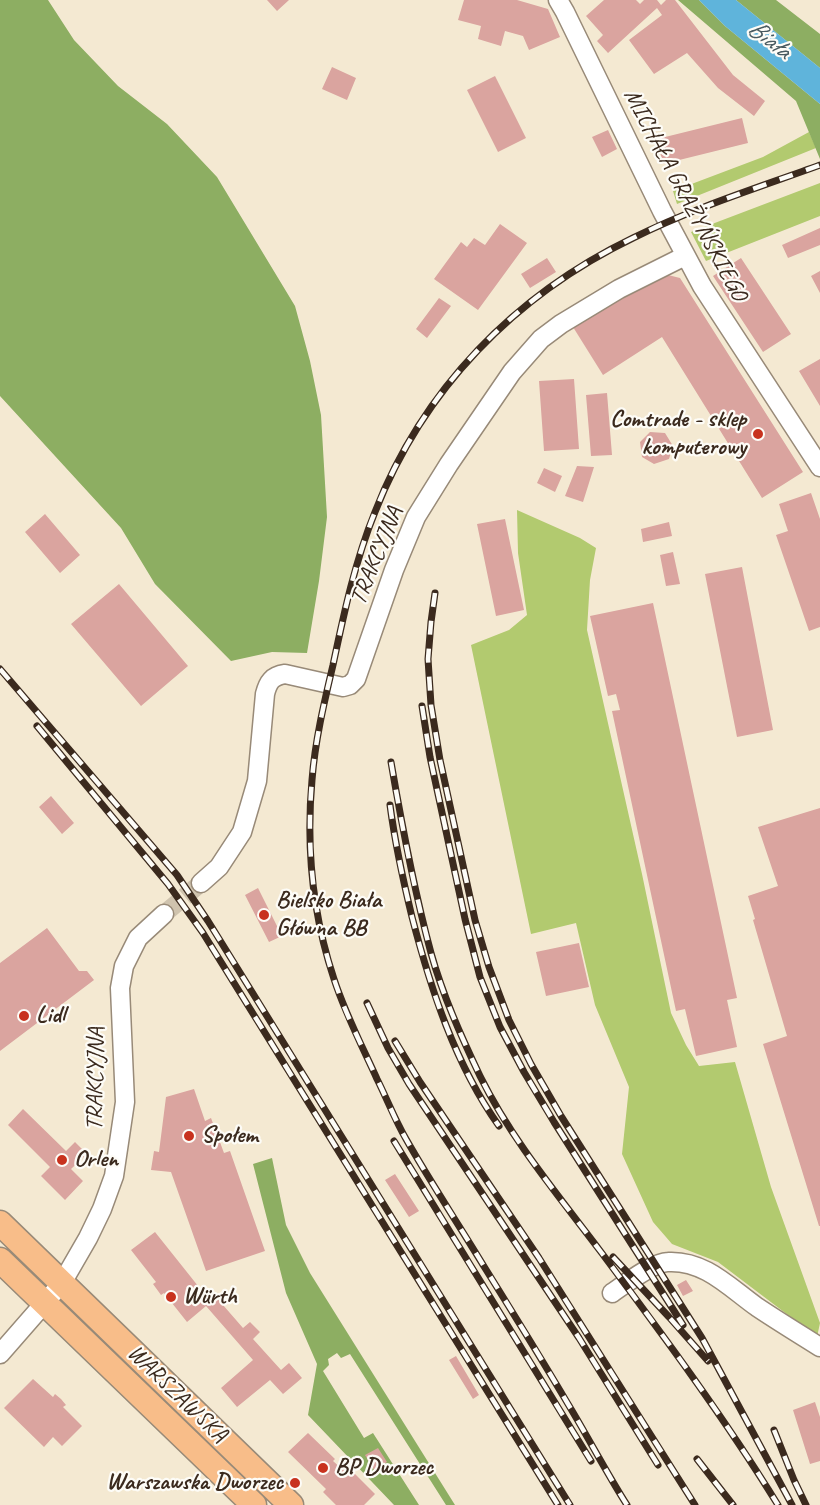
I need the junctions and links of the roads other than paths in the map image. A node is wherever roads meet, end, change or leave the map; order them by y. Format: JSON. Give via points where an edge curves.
{"nodes":[{"id":1,"x":558,"y":0,"type":"edge"},
{"id":2,"x":685,"y":256,"type":"junction"},
{"id":3,"x":820,"y":467,"type":"edge"},
{"id":4,"x":201,"y":883,"type":"tunnel mouth"},
{"id":5,"x":164,"y":914,"type":"tunnel mouth"},
{"id":6,"x":0,"y":1223,"type":"edge"},
{"id":7,"x":0,"y":1260,"type":"edge"},
{"id":8,"x":62,"y":1283,"type":"junction"},
{"id":9,"x":612,"y":1293,"type":"dead end"},
{"id":10,"x":45,"y":1304,"type":"junction"},
{"id":11,"x":820,"y":1347,"type":"edge"},
{"id":12,"x":0,"y":1354,"type":"edge"},
{"id":13,"x":254,"y":1505,"type":"edge"},
{"id":14,"x":291,"y":1505,"type":"edge"}],
"edges":[{"from":1,"to":2,"type":"street","name":"MICHAŁA GRAŻYŃSKIEGO"},
{"from":2,"to":3,"type":"street","name":"MICHAŁA GRAŻYŃSKIEGO"},
{"from":2,"to":4,"type":"street","name":"TRAKCYJNA","via":[[561,324],[541,339],[512,372],[416,517],[356,679],[343,687],[285,674],[270,681],[265,694],[257,781],[242,832],[219,867]]},
{"from":5,"to":8,"type":"street","name":"TRAKCYJNA","via":[[138,938],[124,966],[120,988],[125,1102],[114,1176],[88,1238]]},
{"from":6,"to":8,"type":"main road","name":"WARSZAWSKA"},
{"from":7,"to":10,"type":"main road","name":"WARSZAWSKA"},
{"from":8,"to":10,"type":"street"},
{"from":8,"to":14,"type":"main road","name":"WARSZAWSKA"},
{"from":9,"to":11,"type":"street","via":[[667,1262],[695,1265]]},
{"from":10,"to":12,"type":"street"},
{"from":10,"to":13,"type":"main road","name":"WARSZAWSKA"}]}
